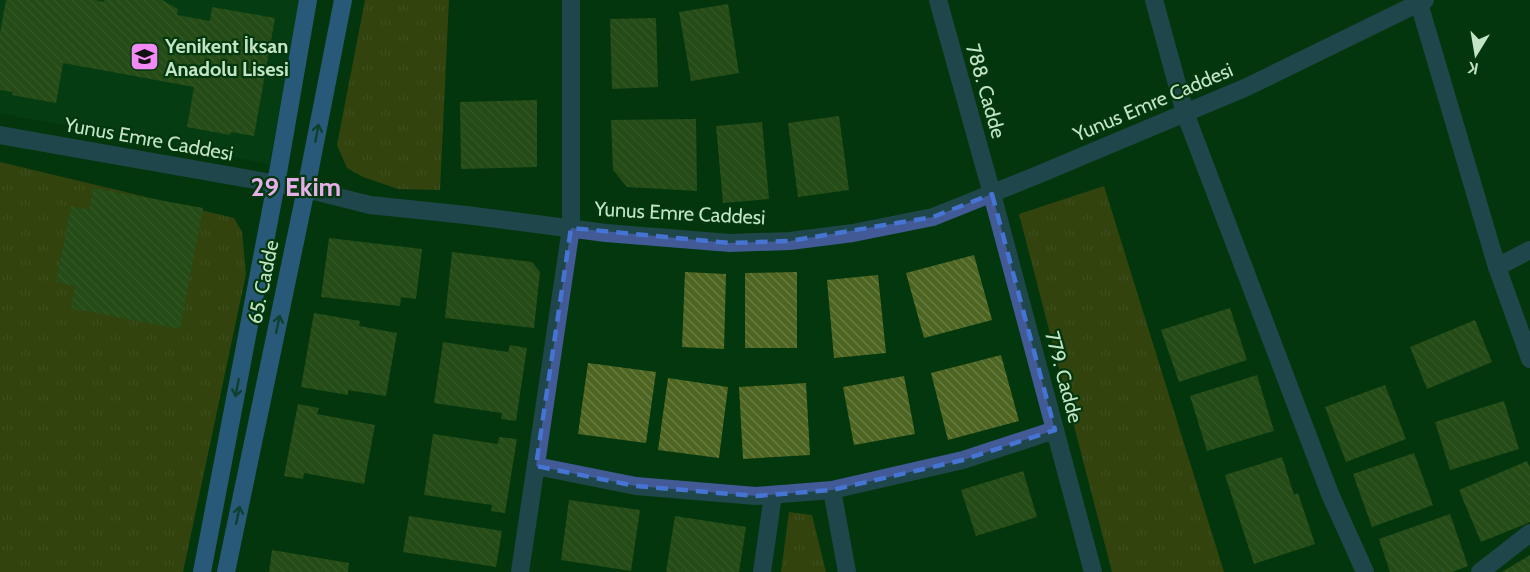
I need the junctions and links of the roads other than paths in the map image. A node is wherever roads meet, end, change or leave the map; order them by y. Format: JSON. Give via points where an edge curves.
{"nodes":[{"id":1,"x":308,"y":0,"type":"edge"},
{"id":2,"x":343,"y":0,"type":"edge"},
{"id":3,"x":571,"y":0,"type":"edge"},
{"id":4,"x":938,"y":0,"type":"edge"},
{"id":5,"x":1154,"y":0,"type":"edge"},
{"id":6,"x":1421,"y":1,"type":"edge"},
{"id":7,"x":1185,"y":113,"type":"junction"},
{"id":8,"x":0,"y":135,"type":"edge"},
{"id":9,"x":276,"y":184,"type":"junction"},
{"id":10,"x":306,"y":189,"type":"junction"},
{"id":11,"x":992,"y":194,"type":"junction"},
{"id":12,"x":571,"y":228,"type":"junction"},
{"id":13,"x":1530,"y":250,"type":"edge"},
{"id":14,"x":1497,"y":267,"type":"junction"},
{"id":15,"x":1530,"y":359,"type":"edge"},
{"id":16,"x":1055,"y":430,"type":"junction"},
{"id":17,"x":536,"y":466,"type":"junction"},
{"id":18,"x":832,"y":490,"type":"junction"},
{"id":19,"x":773,"y":495,"type":"junction"},
{"id":20,"x":1530,"y":533,"type":"edge"},
{"id":21,"x":202,"y":572,"type":"edge"},
{"id":22,"x":226,"y":572,"type":"edge"},
{"id":23,"x":520,"y":572,"type":"edge"},
{"id":24,"x":762,"y":572,"type":"edge"},
{"id":25,"x":847,"y":572,"type":"edge"},
{"id":26,"x":1093,"y":572,"type":"edge"},
{"id":27,"x":1365,"y":572,"type":"edge"},
{"id":28,"x":1480,"y":572,"type":"edge"}],
"edges":[{"from":1,"to":9,"type":"main road","name":"65. Cadde"},
{"from":10,"to":2,"type":"main road","name":"65. Cadde","one_way":true},
{"from":3,"to":12,"type":"street"},
{"from":4,"to":11,"type":"street","name":"788. Cadde"},
{"from":5,"to":7,"type":"street"},
{"from":6,"to":7,"type":"street","name":"Yunus Emre Caddesi","via":[[1247,87]]},
{"from":6,"to":14,"type":"street"},
{"from":7,"to":11,"type":"street","name":"Yunus Emre Caddesi"},
{"from":7,"to":27,"type":"street","via":[[1330,494]]},
{"from":8,"to":9,"type":"street","name":"Yunus Emre Caddesi"},
{"from":9,"to":10,"type":"street","name":"Yunus Emre Caddesi"},
{"from":9,"to":21,"type":"main road","name":"65. Cadde","one_way":true},
{"from":10,"to":12,"type":"street","name":"Yunus Emre Caddesi","via":[[370,205]]},
{"from":22,"to":10,"type":"main road","name":"65. Cadde","one_way":true},
{"from":11,"to":12,"type":"street","name":"Yunus Emre Caddesi","via":[[933,217],[790,241],[730,243]]},
{"from":11,"to":16,"type":"street","name":"779. Cadde"},
{"from":12,"to":17,"type":"street"},
{"from":13,"to":14,"type":"street"},
{"from":14,"to":15,"type":"street"},
{"from":16,"to":18,"type":"street","via":[[963,460]]},
{"from":16,"to":26,"type":"street","name":"779. Cadde"},
{"from":17,"to":19,"type":"street","via":[[636,486]]},
{"from":17,"to":23,"type":"street"},
{"from":18,"to":19,"type":"street"},
{"from":18,"to":25,"type":"street"},
{"from":19,"to":24,"type":"street"},
{"from":20,"to":28,"type":"street"}]}
